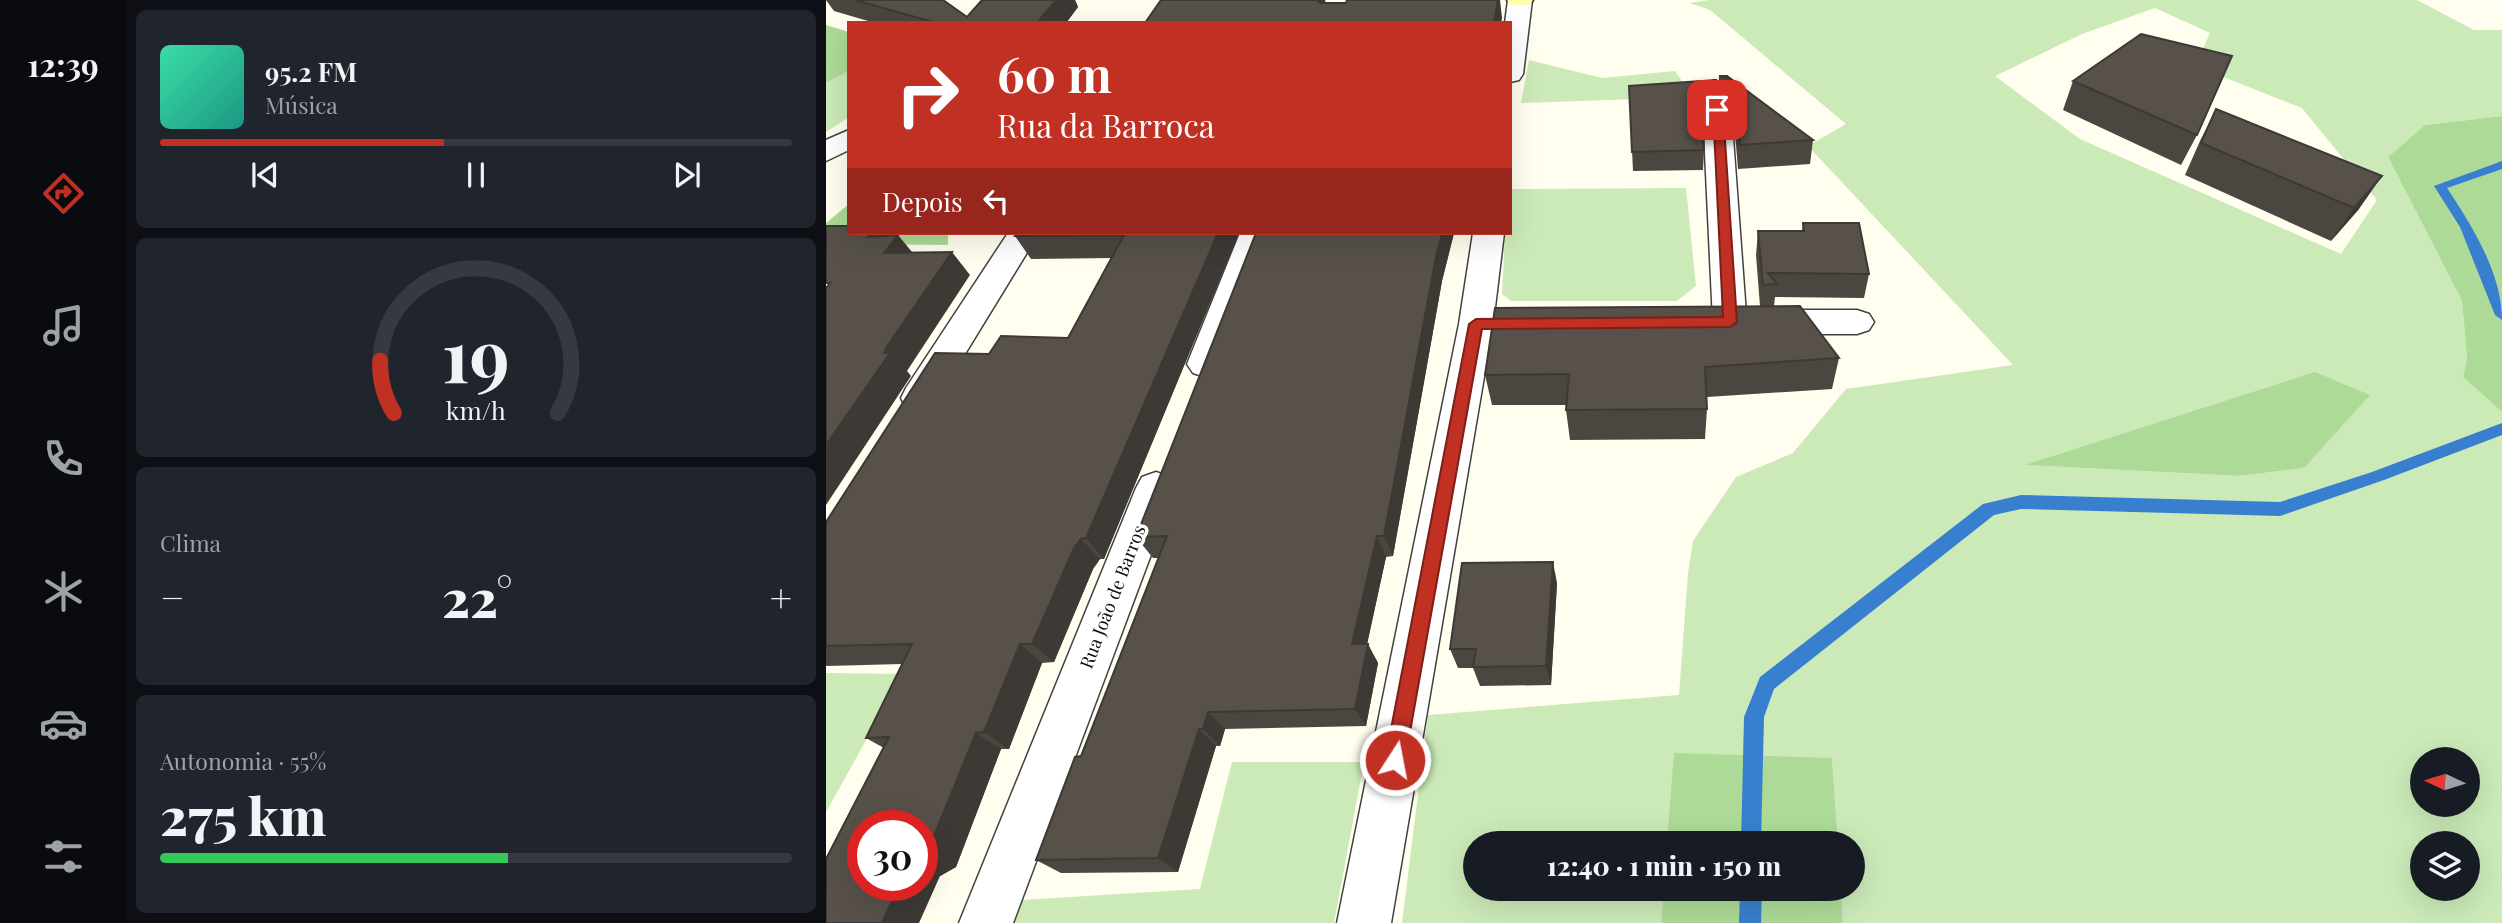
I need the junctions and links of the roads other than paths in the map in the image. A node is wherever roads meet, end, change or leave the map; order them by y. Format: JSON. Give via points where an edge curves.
{"nodes":[{"id":1,"x":1520,"y":0,"type":"edge"},
{"id":2,"x":1512,"y":59,"type":"edge"},
{"id":3,"x":1717,"y":110,"type":"dead end"},
{"id":4,"x":847,"y":139,"type":"edge"},
{"id":5,"x":826,"y":152,"type":"edge"},
{"id":6,"x":1022,"y":235,"type":"edge"},
{"id":7,"x":1255,"y":235,"type":"edge"},
{"id":8,"x":1488,"y":235,"type":"edge"},
{"id":9,"x":1857,"y":322,"type":"dead end"},
{"id":10,"x":1190,"y":402,"type":"edge"},
{"id":11,"x":899,"y":429,"type":"edge"},
{"id":12,"x":1169,"y":454,"type":"edge"},
{"id":13,"x":986,"y":923,"type":"edge"},
{"id":14,"x":1364,"y":923,"type":"edge"}],
"edges":[{"from":1,"to":2,"type":"street"},
{"from":3,"to":9,"type":"street","via":[[1717,322]]},
{"from":4,"to":5,"type":"street"},
{"from":6,"to":11,"type":"street"},
{"from":7,"to":10,"type":"street"},
{"from":8,"to":14,"type":"street","via":[[1489,324]]},
{"from":12,"to":13,"type":"street","name":"Rua João de Barros"}]}
